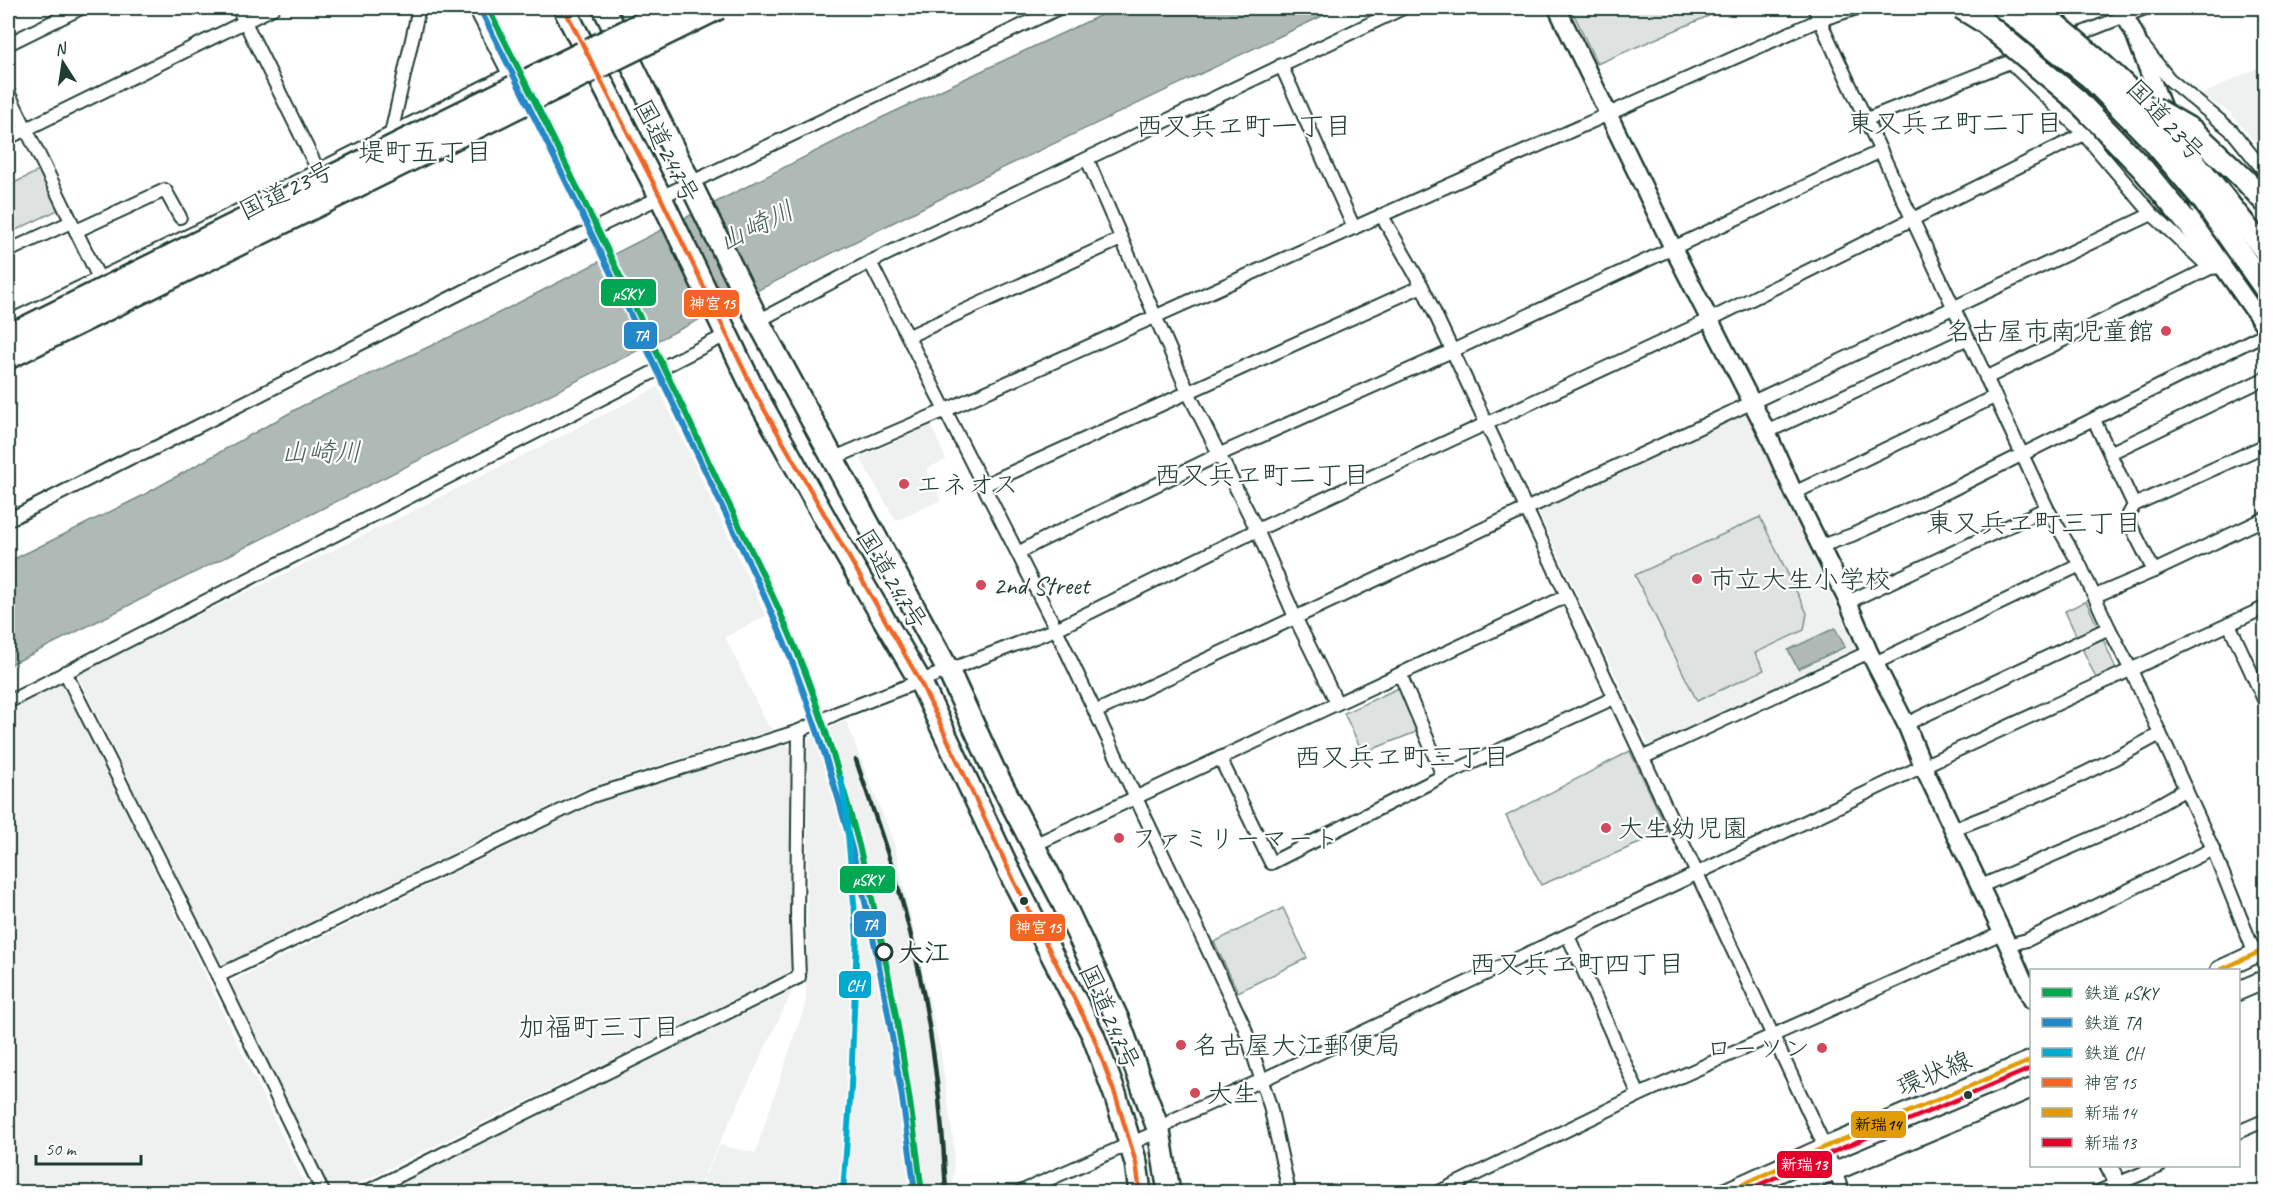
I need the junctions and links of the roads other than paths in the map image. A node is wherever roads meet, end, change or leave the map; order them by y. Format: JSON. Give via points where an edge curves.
{"nodes":[{"id":1,"x":81,"y":8,"type":"edge"},
{"id":2,"x":238,"y":8,"type":"edge"},
{"id":3,"x":273,"y":8,"type":"edge"},
{"id":4,"x":419,"y":8,"type":"edge"},
{"id":5,"x":475,"y":8,"type":"edge"},
{"id":6,"x":564,"y":8,"type":"edge"},
{"id":7,"x":604,"y":8,"type":"edge"},
{"id":8,"x":673,"y":8,"type":"edge"},
{"id":9,"x":719,"y":8,"type":"edge"},
{"id":10,"x":1059,"y":8,"type":"edge"},
{"id":11,"x":1403,"y":8,"type":"edge"},
{"id":12,"x":1557,"y":8,"type":"edge"},
{"id":13,"x":1814,"y":8,"type":"edge"},
{"id":14,"x":1857,"y":8,"type":"edge"},
{"id":15,"x":1961,"y":8,"type":"edge"},
{"id":16,"x":2004,"y":8,"type":"edge"},
{"id":17,"x":2035,"y":8,"type":"edge"},
{"id":18,"x":2145,"y":8,"type":"edge"},
{"id":19,"x":2124,"y":12,"type":"edge"},
{"id":20,"x":1819,"y":20,"type":"junction"},
{"id":21,"x":245,"y":21,"type":"junction"},
{"id":22,"x":2135,"y":35,"type":"junction"},
{"id":23,"x":8,"y":44,"type":"edge"},
{"id":24,"x":2010,"y":62,"type":"junction"},
{"id":25,"x":1281,"y":65,"type":"junction"},
{"id":26,"x":8,"y":92,"type":"edge"},
{"id":27,"x":2138,"y":98,"type":"junction"},
{"id":28,"x":1609,"y":113,"type":"junction"},
{"id":29,"x":1867,"y":119,"type":"junction"},
{"id":30,"x":25,"y":129,"type":"junction"},
{"id":31,"x":392,"y":134,"type":"junction"},
{"id":32,"x":2084,"y":134,"type":"junction"},
{"id":33,"x":8,"y":138,"type":"edge"},
{"id":34,"x":1881,"y":151,"type":"junction"},
{"id":35,"x":1087,"y":159,"type":"junction"},
{"id":36,"x":318,"y":170,"type":"junction"},
{"id":37,"x":2265,"y":173,"type":"edge"},
{"id":38,"x":692,"y":190,"type":"junction"},
{"id":39,"x":2265,"y":203,"type":"edge"},
{"id":40,"x":665,"y":206,"type":"junction"},
{"id":41,"x":2152,"y":214,"type":"junction"},
{"id":42,"x":1382,"y":216,"type":"junction"},
{"id":43,"x":180,"y":217,"type":"dead end"},
{"id":44,"x":1913,"y":219,"type":"junction"},
{"id":45,"x":74,"y":227,"type":"junction"},
{"id":46,"x":1354,"y":228,"type":"junction"},
{"id":47,"x":1121,"y":239,"type":"junction"},
{"id":48,"x":1673,"y":248,"type":"junction"},
{"id":49,"x":8,"y":251,"type":"edge"},
{"id":50,"x":2265,"y":252,"type":"edge"},
{"id":51,"x":870,"y":262,"type":"junction"},
{"id":52,"x":2217,"y":265,"type":"junction"},
{"id":53,"x":99,"y":279,"type":"junction"},
{"id":54,"x":1422,"y":286,"type":"junction"},
{"id":55,"x":2265,"y":290,"type":"edge"},
{"id":56,"x":1953,"y":307,"type":"junction"},
{"id":57,"x":1154,"y":315,"type":"junction"},
{"id":58,"x":755,"y":316,"type":"junction"},
{"id":59,"x":1709,"y":320,"type":"junction"},
{"id":60,"x":8,"y":322,"type":"edge"},
{"id":61,"x":2265,"y":328,"type":"edge"},
{"id":62,"x":724,"y":331,"type":"junction"},
{"id":63,"x":2265,"y":333,"type":"edge"},
{"id":64,"x":8,"y":336,"type":"edge"},
{"id":65,"x":909,"y":336,"type":"junction"},
{"id":66,"x":1968,"y":338,"type":"junction"},
{"id":67,"x":1452,"y":351,"type":"junction"},
{"id":68,"x":8,"y":358,"type":"edge"},
{"id":69,"x":1986,"y":378,"type":"junction"},
{"id":70,"x":2265,"y":378,"type":"edge"},
{"id":71,"x":1189,"y":394,"type":"junction"},
{"id":72,"x":1994,"y":397,"type":"junction"},
{"id":73,"x":1752,"y":402,"type":"junction"},
{"id":74,"x":946,"y":410,"type":"junction"},
{"id":75,"x":2094,"y":420,"type":"junction"},
{"id":76,"x":1487,"y":424,"type":"junction"},
{"id":77,"x":1767,"y":432,"type":"junction"},
{"id":78,"x":2265,"y":444,"type":"edge"},
{"id":79,"x":2110,"y":453,"type":"junction"},
{"id":80,"x":1218,"y":455,"type":"junction"},
{"id":81,"x":2024,"y":455,"type":"junction"},
{"id":82,"x":832,"y":459,"type":"junction"},
{"id":83,"x":984,"y":485,"type":"junction"},
{"id":84,"x":1794,"y":493,"type":"junction"},
{"id":85,"x":2134,"y":506,"type":"junction"},
{"id":86,"x":1526,"y":508,"type":"junction"},
{"id":87,"x":2047,"y":508,"type":"junction"},
{"id":88,"x":2265,"y":518,"type":"edge"},
{"id":89,"x":8,"y":520,"type":"edge"},
{"id":90,"x":1257,"y":530,"type":"junction"},
{"id":91,"x":1821,"y":546,"type":"junction"},
{"id":92,"x":1018,"y":554,"type":"junction"},
{"id":93,"x":2080,"y":565,"type":"junction"},
{"id":94,"x":2154,"y":571,"type":"junction"},
{"id":95,"x":1567,"y":596,"type":"junction"},
{"id":96,"x":2095,"y":596,"type":"junction"},
{"id":97,"x":1848,"y":602,"type":"junction"},
{"id":98,"x":2265,"y":607,"type":"edge"},
{"id":99,"x":1294,"y":617,"type":"junction"},
{"id":100,"x":2229,"y":624,"type":"junction"},
{"id":101,"x":2109,"y":628,"type":"junction"},
{"id":102,"x":1056,"y":629,"type":"junction"},
{"id":103,"x":1872,"y":657,"type":"junction"},
{"id":104,"x":2131,"y":670,"type":"junction"},
{"id":105,"x":65,"y":672,"type":"junction"},
{"id":106,"x":949,"y":672,"type":"junction"},
{"id":107,"x":1400,"y":674,"type":"junction"},
{"id":108,"x":920,"y":681,"type":"junction"},
{"id":109,"x":1614,"y":698,"type":"junction"},
{"id":110,"x":8,"y":702,"type":"edge"},
{"id":111,"x":1337,"y":703,"type":"junction"},
{"id":112,"x":2265,"y":704,"type":"edge"},
{"id":113,"x":1095,"y":712,"type":"junction"},
{"id":114,"x":1906,"y":724,"type":"junction"},
{"id":115,"x":799,"y":731,"type":"junction"},
{"id":116,"x":2160,"y":734,"type":"junction"},
{"id":117,"x":1644,"y":757,"type":"junction"},
{"id":118,"x":1220,"y":758,"type":"junction"},
{"id":119,"x":1923,"y":766,"type":"junction"},
{"id":120,"x":1443,"y":776,"type":"junction"},
{"id":121,"x":2186,"y":789,"type":"junction"},
{"id":122,"x":1137,"y":799,"type":"junction"},
{"id":123,"x":1954,"y":829,"type":"junction"},
{"id":124,"x":1034,"y":845,"type":"junction"},
{"id":125,"x":2213,"y":849,"type":"junction"},
{"id":126,"x":1698,"y":873,"type":"junction"},
{"id":127,"x":1981,"y":886,"type":"junction"},
{"id":128,"x":1568,"y":936,"type":"junction"},
{"id":129,"x":2005,"y":939,"type":"junction"},
{"id":130,"x":2260,"y":952,"type":"edge"},
{"id":131,"x":2222,"y":969,"type":"edge"},
{"id":132,"x":218,"y":976,"type":"junction"},
{"id":133,"x":2265,"y":979,"type":"edge"},
{"id":134,"x":2240,"y":991,"type":"edge"},
{"id":135,"x":2030,"y":998,"type":"edge"},
{"id":136,"x":1774,"y":1037,"type":"junction"},
{"id":137,"x":2030,"y":1060,"type":"edge"},
{"id":138,"x":1262,"y":1080,"type":"junction"},
{"id":139,"x":2030,"y":1088,"type":"edge"},
{"id":140,"x":1639,"y":1095,"type":"junction"},
{"id":141,"x":2265,"y":1120,"type":"edge"},
{"id":142,"x":1159,"y":1131,"type":"junction"},
{"id":143,"x":2240,"y":1131,"type":"edge"},
{"id":144,"x":1130,"y":1142,"type":"junction"},
{"id":145,"x":1825,"y":1147,"type":"junction"},
{"id":146,"x":2110,"y":1167,"type":"edge"},
{"id":147,"x":2158,"y":1167,"type":"edge"},
{"id":148,"x":1834,"y":1171,"type":"junction"},
{"id":149,"x":2120,"y":1188,"type":"edge"},
{"id":150,"x":323,"y":1192,"type":"edge"},
{"id":151,"x":366,"y":1192,"type":"edge"},
{"id":152,"x":1020,"y":1192,"type":"edge"},
{"id":153,"x":1140,"y":1192,"type":"edge"},
{"id":154,"x":1168,"y":1192,"type":"edge"},
{"id":155,"x":1289,"y":1192,"type":"edge"},
{"id":156,"x":1439,"y":1192,"type":"edge"},
{"id":157,"x":1726,"y":1192,"type":"edge"},
{"id":158,"x":1785,"y":1192,"type":"edge"},
{"id":159,"x":1843,"y":1192,"type":"edge"},
{"id":160,"x":2098,"y":1192,"type":"edge"}],
"edges":[{"from":1,"to":23,"type":"street"},
{"from":2,"to":21,"type":"street"},
{"from":3,"to":21,"type":"street"},
{"from":4,"to":31,"type":"street"},
{"from":5,"to":31,"type":"street","via":[[509,74]]},
{"from":6,"to":40,"type":"highway","name":"国道247号"},
{"from":7,"to":38,"type":"highway","name":"国道247号"},
{"from":8,"to":64,"type":"highway","name":"国道23号","bridge":true},
{"from":9,"to":68,"type":"highway","name":"国道23号","bridge":true},
{"from":10,"to":38,"type":"street"},
{"from":11,"to":25,"type":"street"},
{"from":12,"to":28,"type":"street"},
{"from":13,"to":20,"type":"street"},
{"from":14,"to":20,"type":"street"},
{"from":15,"to":52,"type":"highway","bridge":true,"via":[[1984,22],[2077,100],[2143,169]]},
{"from":16,"to":55,"type":"highway","name":"国道23号","bridge":true,"via":[[2090,77],[2153,141],[2203,200]]},
{"from":17,"to":27,"type":"highway","name":"国道23号","bridge":true},
{"from":18,"to":19,"type":"street"},
{"from":19,"to":22,"type":"street"},
{"from":19,"to":24,"type":"street"},
{"from":20,"to":28,"type":"street"},
{"from":20,"to":29,"type":"street"},
{"from":21,"to":30,"type":"street"},
{"from":21,"to":36,"type":"street"},
{"from":22,"to":37,"type":"street","via":[[2169,79],[2232,131]]},
{"from":22,"to":52,"type":"street"},
{"from":24,"to":29,"type":"street"},
{"from":24,"to":32,"type":"street"},
{"from":25,"to":35,"type":"street"},
{"from":25,"to":46,"type":"street"},
{"from":26,"to":30,"type":"street"},
{"from":27,"to":39,"type":"highway","bridge":true,"via":[[2192,130]]},
{"from":27,"to":50,"type":"highway","name":"国道23号","bridge":true,"via":[[2206,174]]},
{"from":28,"to":42,"type":"street"},
{"from":28,"to":48,"type":"street"},
{"from":29,"to":34,"type":"street"},
{"from":30,"to":33,"type":"street"},
{"from":30,"to":45,"type":"street"},
{"from":31,"to":36,"type":"street"},
{"from":32,"to":41,"type":"street"},
{"from":32,"to":44,"type":"street"},
{"from":34,"to":44,"type":"street"},
{"from":34,"to":48,"type":"street"},
{"from":35,"to":47,"type":"street"},
{"from":35,"to":51,"type":"street"},
{"from":36,"to":53,"type":"street"},
{"from":38,"to":40,"type":"street"},
{"from":38,"to":58,"type":"highway","name":"国道247号"},
{"from":40,"to":62,"type":"highway","name":"国道247号"},
{"from":40,"to":89,"type":"street","via":[[488,279]]},
{"from":41,"to":52,"type":"street"},
{"from":41,"to":56,"type":"street"},
{"from":42,"to":46,"type":"street"},
{"from":42,"to":54,"type":"street"},
{"from":43,"to":45,"type":"street","via":[[165,190]]},
{"from":44,"to":56,"type":"street"},
{"from":44,"to":59,"type":"street"},
{"from":45,"to":49,"type":"street"},
{"from":45,"to":53,"type":"street"},
{"from":46,"to":57,"type":"street"},
{"from":47,"to":57,"type":"street"},
{"from":47,"to":65,"type":"street"},
{"from":48,"to":59,"type":"street"},
{"from":48,"to":67,"type":"street"},
{"from":51,"to":58,"type":"street"},
{"from":51,"to":65,"type":"street"},
{"from":52,"to":61,"type":"street"},
{"from":52,"to":69,"type":"street"},
{"from":53,"to":60,"type":"street"},
{"from":54,"to":67,"type":"street"},
{"from":54,"to":71,"type":"street"},
{"from":56,"to":66,"type":"street"},
{"from":56,"to":73,"type":"street"},
{"from":57,"to":71,"type":"street"},
{"from":57,"to":74,"type":"street"},
{"from":58,"to":82,"type":"highway","name":"国道247号"},
{"from":59,"to":73,"type":"street"},
{"from":59,"to":76,"type":"street"},
{"from":62,"to":105,"type":"street"},
{"from":62,"to":108,"type":"highway","name":"国道247号","via":[[827,522]]},
{"from":63,"to":75,"type":"street"},
{"from":65,"to":74,"type":"street"},
{"from":66,"to":69,"type":"street"},
{"from":66,"to":77,"type":"street"},
{"from":67,"to":76,"type":"street"},
{"from":67,"to":80,"type":"street"},
{"from":69,"to":72,"type":"street"},
{"from":70,"to":79,"type":"street"},
{"from":71,"to":80,"type":"street"},
{"from":71,"to":83,"type":"street"},
{"from":72,"to":81,"type":"street"},
{"from":72,"to":84,"type":"street"},
{"from":73,"to":77,"type":"street"},
{"from":73,"to":86,"type":"street"},
{"from":74,"to":82,"type":"street"},
{"from":74,"to":83,"type":"street"},
{"from":75,"to":79,"type":"street"},
{"from":75,"to":81,"type":"street"},
{"from":76,"to":86,"type":"street"},
{"from":76,"to":90,"type":"street"},
{"from":77,"to":84,"type":"street"},
{"from":78,"to":85,"type":"street"},
{"from":79,"to":85,"type":"street"},
{"from":80,"to":90,"type":"street"},
{"from":80,"to":92,"type":"street"},
{"from":81,"to":87,"type":"street"},
{"from":81,"to":91,"type":"street"},
{"from":82,"to":106,"type":"highway","name":"国道247号"},
{"from":83,"to":92,"type":"street"},
{"from":84,"to":91,"type":"street"},
{"from":85,"to":94,"type":"street","via":[[2127,518]]},
{"from":86,"to":95,"type":"street"},
{"from":86,"to":99,"type":"street"},
{"from":87,"to":93,"type":"street"},
{"from":87,"to":97,"type":"street"},
{"from":88,"to":94,"type":"street"},
{"from":90,"to":99,"type":"street"},
{"from":90,"to":102,"type":"street"},
{"from":91,"to":97,"type":"street"},
{"from":92,"to":102,"type":"street"},
{"from":93,"to":96,"type":"street"},
{"from":93,"to":103,"type":"street"},
{"from":94,"to":96,"type":"street"},
{"from":95,"to":107,"type":"street"},
{"from":95,"to":109,"type":"street"},
{"from":96,"to":101,"type":"street"},
{"from":97,"to":103,"type":"street"},
{"from":98,"to":100,"type":"street"},
{"from":99,"to":111,"type":"street"},
{"from":99,"to":113,"type":"street"},
{"from":100,"to":104,"type":"street"},
{"from":100,"to":112,"type":"street"},
{"from":101,"to":104,"type":"street"},
{"from":101,"to":114,"type":"street"},
{"from":102,"to":106,"type":"street"},
{"from":102,"to":113,"type":"street"},
{"from":103,"to":114,"type":"street"},
{"from":103,"to":117,"type":"street"},
{"from":104,"to":116,"type":"street"},
{"from":104,"to":119,"type":"street"},
{"from":105,"to":110,"type":"street"},
{"from":105,"to":132,"type":"street"},
{"from":106,"to":108,"type":"street"},
{"from":106,"to":124,"type":"highway","name":"国道247号"},
{"from":107,"to":111,"type":"street"},
{"from":107,"to":120,"type":"street"},
{"from":108,"to":115,"type":"street"},
{"from":108,"to":144,"type":"highway","name":"国道247号","via":[[1014,881],[1093,1035]]},
{"from":109,"to":117,"type":"street"},
{"from":109,"to":120,"type":"street"},
{"from":111,"to":118,"type":"street"},
{"from":113,"to":122,"type":"street"},
{"from":114,"to":119,"type":"street"},
{"from":115,"to":132,"type":"street","via":[[592,796]]},
{"from":115,"to":151,"type":"street","via":[[799,977]]},
{"from":116,"to":121,"type":"street"},
{"from":116,"to":123,"type":"street","via":[[2002,811]]},
{"from":117,"to":126,"type":"street"},
{"from":118,"to":120,"type":"street","via":[[1270,863]]},
{"from":118,"to":122,"type":"street"},
{"from":119,"to":123,"type":"street"},
{"from":119,"to":126,"type":"street"},
{"from":121,"to":125,"type":"street"},
{"from":121,"to":127,"type":"street","via":[[2125,824]]},
{"from":122,"to":124,"type":"street"},
{"from":122,"to":138,"type":"street","via":[[1244,1026]]},
{"from":123,"to":127,"type":"street"},
{"from":124,"to":142,"type":"highway","name":"国道247号","via":[[1119,1022]]},
{"from":125,"to":129,"type":"street","via":[[2027,940]]},
{"from":125,"to":130,"type":"street"},
{"from":126,"to":128,"type":"street"},
{"from":126,"to":136,"type":"street"},
{"from":127,"to":129,"type":"street"},
{"from":128,"to":138,"type":"street"},
{"from":128,"to":140,"type":"street"},
{"from":129,"to":135,"type":"street"},
{"from":129,"to":136,"type":"street"},
{"from":130,"to":131,"type":"main road"},
{"from":132,"to":150,"type":"street"},
{"from":133,"to":134,"type":"main road"},
{"from":136,"to":140,"type":"street"},
{"from":136,"to":145,"type":"street"},
{"from":137,"to":145,"type":"main road","name":"環状線"},
{"from":138,"to":142,"type":"street","via":[[1175,1119]]},
{"from":138,"to":155,"type":"street"},
{"from":139,"to":148,"type":"main road","name":"環状線"},
{"from":140,"to":156,"type":"street"},
{"from":141,"to":143,"type":"street"},
{"from":142,"to":144,"type":"street"},
{"from":142,"to":154,"type":"highway","name":"国道247号"},
{"from":144,"to":152,"type":"street"},
{"from":144,"to":153,"type":"highway","name":"国道247号"},
{"from":145,"to":148,"type":"street"},
{"from":145,"to":157,"type":"main road","name":"環状線"},
{"from":146,"to":149,"type":"street"},
{"from":147,"to":149,"type":"street"},
{"from":148,"to":158,"type":"main road","name":"環状線"},
{"from":148,"to":159,"type":"street"},
{"from":149,"to":160,"type":"street"}]}
